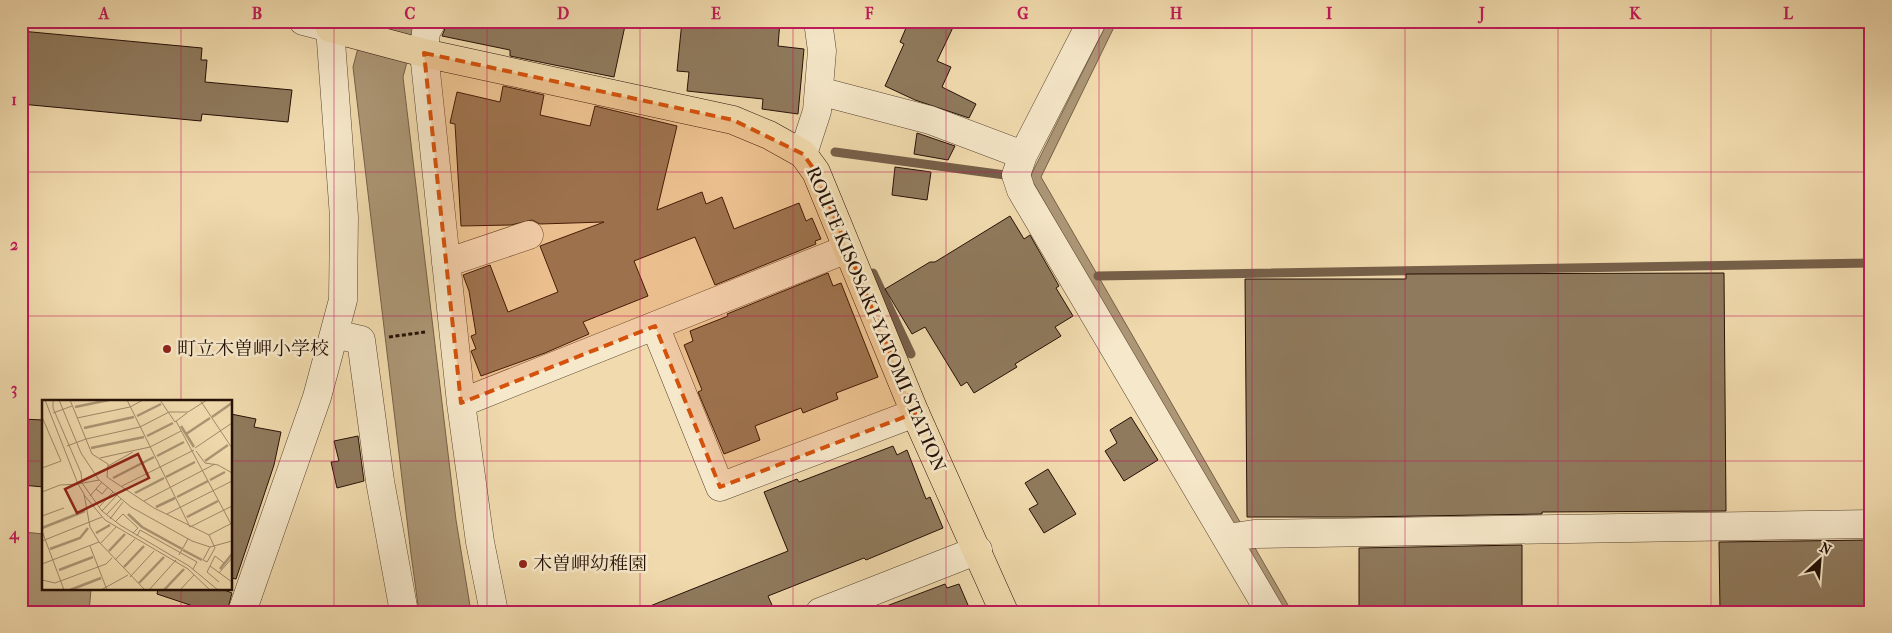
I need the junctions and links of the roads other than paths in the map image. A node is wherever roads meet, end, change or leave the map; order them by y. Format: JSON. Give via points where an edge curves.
{"nodes":[{"id":1,"x":303,"y":21,"type":"edge"},
{"id":2,"x":432,"y":21,"type":"edge"},
{"id":3,"x":818,"y":21,"type":"edge"},
{"id":4,"x":1092,"y":21,"type":"edge"},
{"id":5,"x":335,"y":27,"type":"edge"},
{"id":6,"x":420,"y":52,"type":"junction"},
{"id":7,"x":819,"y":91,"type":"junction"},
{"id":8,"x":803,"y":154,"type":"junction"},
{"id":9,"x":1023,"y":155,"type":"junction"},
{"id":10,"x":529,"y":235,"type":"dead end"},
{"id":11,"x":847,"y":249,"type":"junction"},
{"id":12,"x":446,"y":263,"type":"junction"},
{"id":13,"x":655,"y":326,"type":"junction"},
{"id":14,"x":334,"y":334,"type":"junction"},
{"id":15,"x":461,"y":403,"type":"junction"},
{"id":16,"x":915,"y":413,"type":"junction"},
{"id":17,"x":1871,"y":524,"type":"edge"},
{"id":18,"x":1238,"y":537,"type":"junction"},
{"id":19,"x":978,"y":550,"type":"junction"},
{"id":20,"x":242,"y":612,"type":"edge"},
{"id":21,"x":404,"y":612,"type":"edge"},
{"id":22,"x":494,"y":612,"type":"edge"},
{"id":23,"x":820,"y":612,"type":"edge"},
{"id":24,"x":1004,"y":612,"type":"edge"},
{"id":25,"x":1270,"y":612,"type":"edge"}],
"edges":[{"from":1,"to":5,"type":"street"},
{"from":2,"to":6,"type":"street"},
{"from":3,"to":7,"type":"street","via":[[822,51]]},
{"from":4,"to":9,"type":"street"},
{"from":5,"to":6,"type":"main road","name":"ROUTE KISOSAKI-YATOMI STATION"},
{"from":5,"to":14,"type":"street","via":[[344,217],[343,300]]},
{"from":6,"to":8,"type":"main road","name":"ROUTE KISOSAKI-YATOMI STATION","via":[[733,120]]},
{"from":6,"to":12,"type":"street"},
{"from":7,"to":8,"type":"street","via":[[817,111]]},
{"from":7,"to":9,"type":"street","via":[[930,120]]},
{"from":8,"to":11,"type":"main road","name":"ROUTE KISOSAKI-YATOMI STATION","via":[[816,172]]},
{"from":9,"to":18,"type":"street","via":[[1016,175],[1021,190]]},
{"from":10,"to":12,"type":"street"},
{"from":11,"to":13,"type":"street"},
{"from":11,"to":16,"type":"main road","name":"ROUTE KISOSAKI-YATOMI STATION"},
{"from":12,"to":15,"type":"street"},
{"from":13,"to":15,"type":"street"},
{"from":13,"to":16,"type":"street","via":[[720,487]]},
{"from":14,"to":20,"type":"street","via":[[317,397]]},
{"from":14,"to":21,"type":"street","via":[[361,340],[380,481]]},
{"from":15,"to":22,"type":"street","via":[[480,542]]},
{"from":16,"to":19,"type":"main road","name":"ROUTE KISOSAKI-YATOMI STATION"},
{"from":17,"to":18,"type":"street"},
{"from":18,"to":25,"type":"street"},
{"from":19,"to":23,"type":"street"},
{"from":19,"to":24,"type":"main road","name":"ROUTE KISOSAKI-YATOMI STATION"}]}
